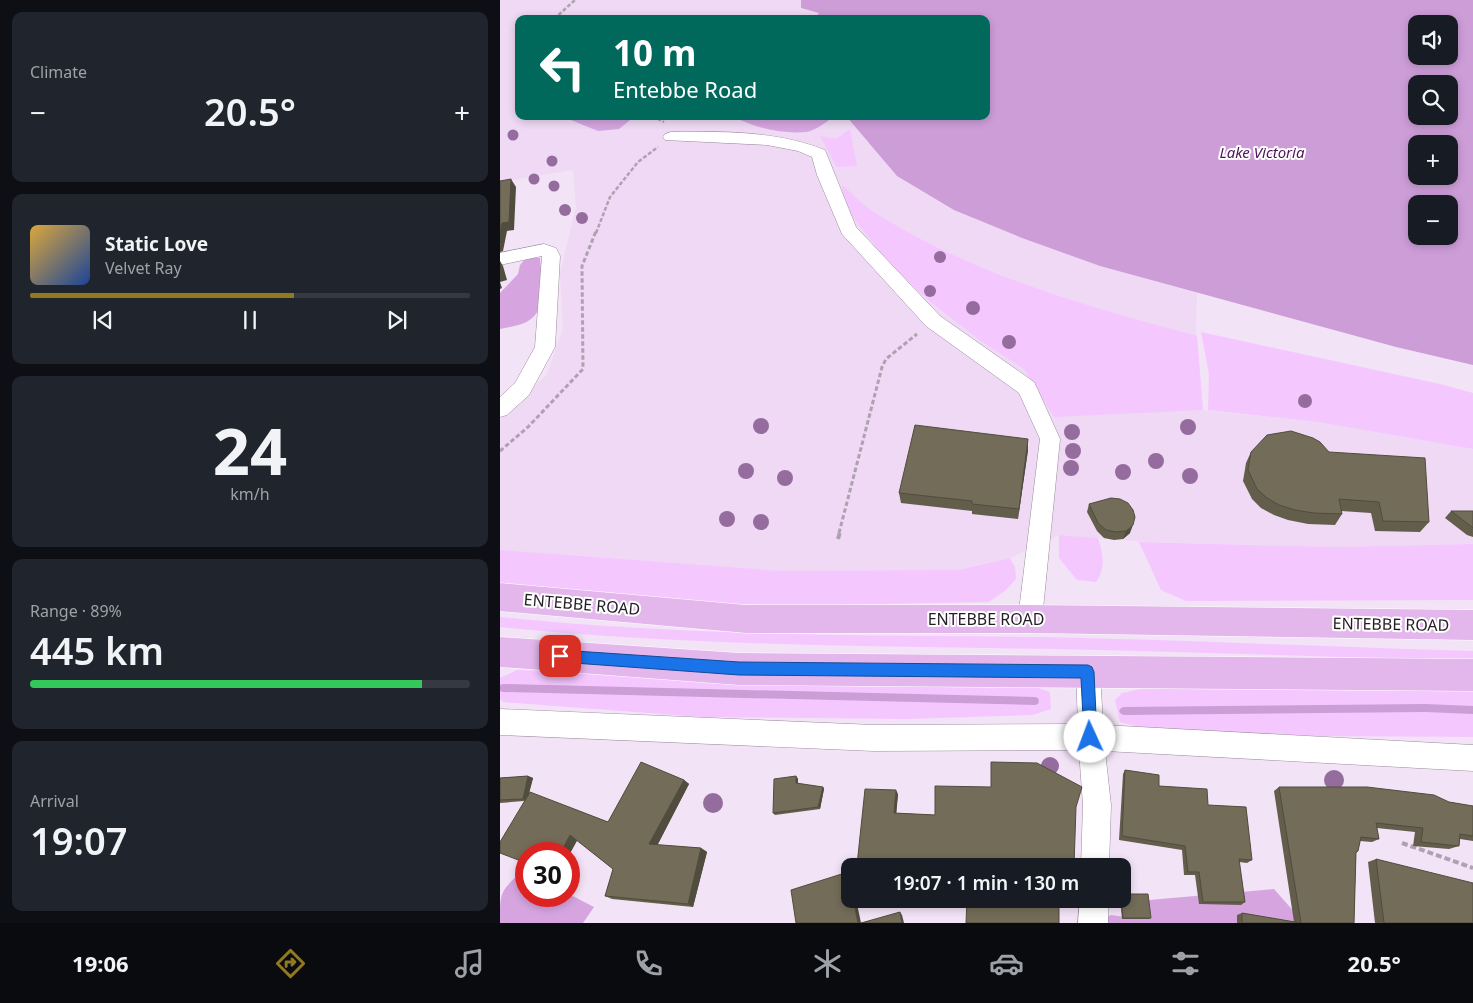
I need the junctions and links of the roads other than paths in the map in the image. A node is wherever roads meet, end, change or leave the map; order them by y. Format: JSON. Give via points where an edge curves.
{"nodes":[{"id":1,"x":671,"y":137,"type":"road end"},
{"id":2,"x":500,"y":259,"type":"edge"},
{"id":3,"x":500,"y":409,"type":"edge"},
{"id":4,"x":500,"y":597,"type":"edge"},
{"id":5,"x":1030,"y":619,"type":"junction"},
{"id":6,"x":1473,"y":625,"type":"edge"},
{"id":7,"x":500,"y":652,"type":"edge"},
{"id":8,"x":1088,"y":672,"type":"junction"},
{"id":9,"x":1473,"y":675,"type":"edge"},
{"id":10,"x":500,"y":722,"type":"edge"},
{"id":11,"x":1090,"y":737,"type":"junction"},
{"id":12,"x":1473,"y":758,"type":"edge"},
{"id":13,"x":1095,"y":858,"type":"edge"},
{"id":14,"x":1094,"y":908,"type":"edge"},
{"id":15,"x":1093,"y":923,"type":"edge"}],
"edges":[{"from":1,"to":5,"type":"street","via":[[759,140],[804,146],[819,154],[848,230],[933,321],[1027,388],[1050,438]]},
{"from":2,"to":3,"type":"street","via":[[544,250],[551,256],[545,347],[522,389]]},
{"from":4,"to":5,"type":"highway","name":"ENTEBBE ROAD","via":[[746,619]]},
{"from":5,"to":6,"type":"highway","name":"ENTEBBE ROAD"},
{"from":7,"to":8,"type":"highway","via":[[739,669]]},
{"from":8,"to":9,"type":"highway"},
{"from":8,"to":11,"type":"street"},
{"from":10,"to":11,"type":"street","via":[[874,738]]},
{"from":11,"to":12,"type":"street"},
{"from":11,"to":13,"type":"street","via":[[1097,805]]},
{"from":14,"to":15,"type":"street"}]}
